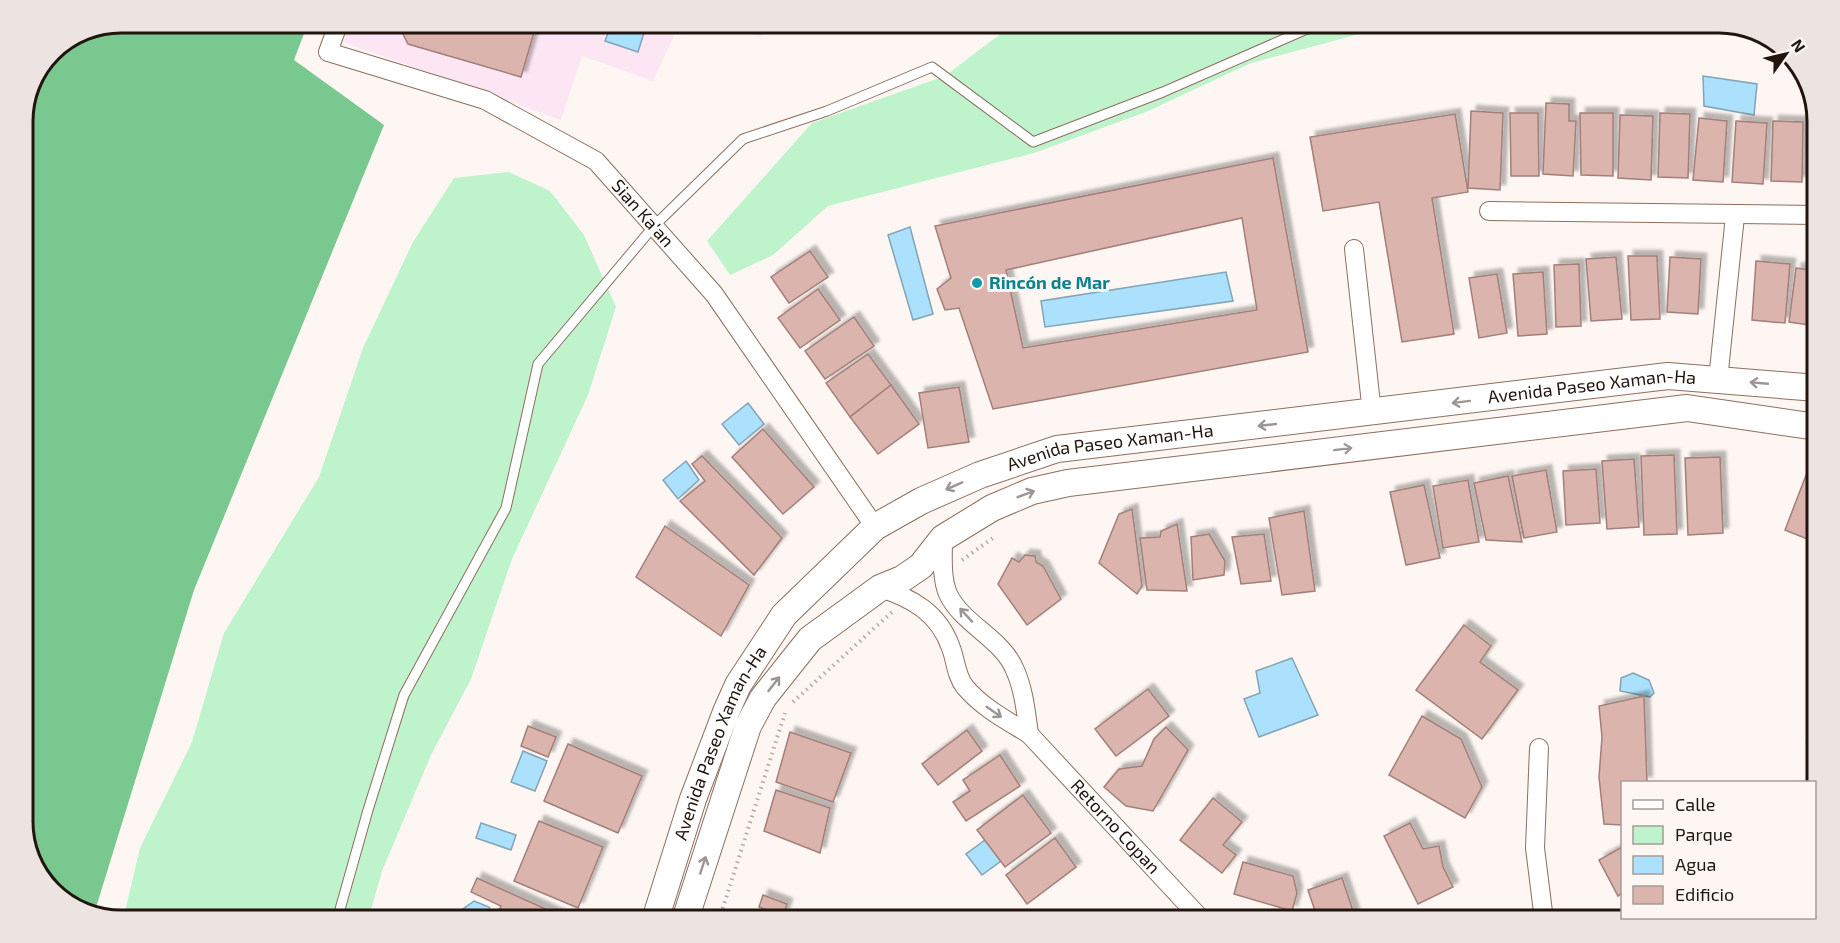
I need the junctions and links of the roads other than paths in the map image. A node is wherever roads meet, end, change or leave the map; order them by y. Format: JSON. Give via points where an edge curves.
{"nodes":[{"id":1,"x":335,"y":33,"type":"edge"},
{"id":2,"x":1298,"y":33,"type":"edge"},
{"id":3,"x":1489,"y":211,"type":"dead end"},
{"id":4,"x":1807,"y":214,"type":"edge"},
{"id":5,"x":1735,"y":216,"type":"junction"},
{"id":6,"x":654,"y":226,"type":"junction"},
{"id":7,"x":1354,"y":249,"type":"dead end"},
{"id":8,"x":1718,"y":380,"type":"junction"},
{"id":9,"x":1596,"y":385,"type":"junction"},
{"id":10,"x":1807,"y":387,"type":"edge"},
{"id":11,"x":1372,"y":413,"type":"junction"},
{"id":12,"x":1596,"y":418,"type":"junction"},
{"id":13,"x":1807,"y":426,"type":"edge"},
{"id":14,"x":980,"y":475,"type":"junction"},
{"id":15,"x":992,"y":508,"type":"junction"},
{"id":16,"x":875,"y":527,"type":"junction"},
{"id":17,"x":944,"y":538,"type":"junction"},
{"id":18,"x":880,"y":588,"type":"junction"},
{"id":19,"x":784,"y":615,"type":"junction"},
{"id":20,"x":810,"y":639,"type":"junction"},
{"id":21,"x":1029,"y":734,"type":"junction"},
{"id":22,"x":1539,"y":748,"type":"dead end"},
{"id":23,"x":340,"y":910,"type":"edge"},
{"id":24,"x":658,"y":910,"type":"edge"},
{"id":25,"x":689,"y":910,"type":"edge"},
{"id":26,"x":1192,"y":910,"type":"edge"},
{"id":27,"x":1543,"y":910,"type":"edge"}],
"edges":[{"from":1,"to":6,"type":"street","name":"Sian Ka'an","via":[[328,52],[485,100],[596,160]]},
{"from":2,"to":6,"type":"lane","via":[[1163,92],[1033,141],[932,67],[827,111],[743,139]]},
{"from":3,"to":5,"type":"street"},
{"from":4,"to":5,"type":"street"},
{"from":5,"to":8,"type":"street"},
{"from":6,"to":16,"type":"street","name":"Sian Ka'an","via":[[714,294]]},
{"from":6,"to":23,"type":"lane","via":[[538,364],[506,508],[404,695]]},
{"from":7,"to":11,"type":"street"},
{"from":8,"to":9,"type":"main road","name":"Avenida Paseo Xaman-Ha","via":[[1668,376]]},
{"from":10,"to":8,"type":"main road","name":"Avenida Paseo Xaman-Ha","one_way":true},
{"from":9,"to":11,"type":"main road","name":"Avenida Paseo Xaman-Ha","one_way":true},
{"from":9,"to":12,"type":"main road"},
{"from":11,"to":14,"type":"main road","name":"Avenida Paseo Xaman-Ha","one_way":true,"via":[[1057,449]]},
{"from":12,"to":13,"type":"main road","name":"Avenida Paseo Xaman-Ha","via":[[1686,408]]},
{"from":15,"to":12,"type":"main road","name":"Avenida Paseo Xaman-Ha","one_way":true,"via":[[1032,491],[1068,483]]},
{"from":14,"to":15,"type":"main road"},
{"from":14,"to":16,"type":"main road","name":"Avenida Paseo Xaman-Ha","one_way":true},
{"from":15,"to":17,"type":"main road","name":"Avenida Paseo Xaman-Ha"},
{"from":16,"to":19,"type":"main road","name":"Avenida Paseo Xaman-Ha"},
{"from":17,"to":18,"type":"main road","name":"Avenida Paseo Xaman-Ha","via":[[921,566]]},
{"from":21,"to":17,"type":"street","one_way":true,"via":[[1015,669],[948,594],[943,573]]},
{"from":18,"to":20,"type":"main road","name":"Avenida Paseo Xaman-Ha"},
{"from":18,"to":21,"type":"street","name":"Retorno Copan","one_way":true,"via":[[909,597],[927,612],[951,648],[964,686],[994,714]]},
{"from":19,"to":20,"type":"main road"},
{"from":19,"to":24,"type":"main road","name":"Avenida Paseo Xaman-Ha","via":[[738,685],[726,712],[693,799]]},
{"from":25,"to":20,"type":"main road","name":"Avenida Paseo Xaman-Ha","one_way":true,"via":[[748,726],[763,698]]},
{"from":21,"to":26,"type":"street","name":"Retorno Copan"},
{"from":22,"to":27,"type":"street","via":[[1535,848]]}]}
